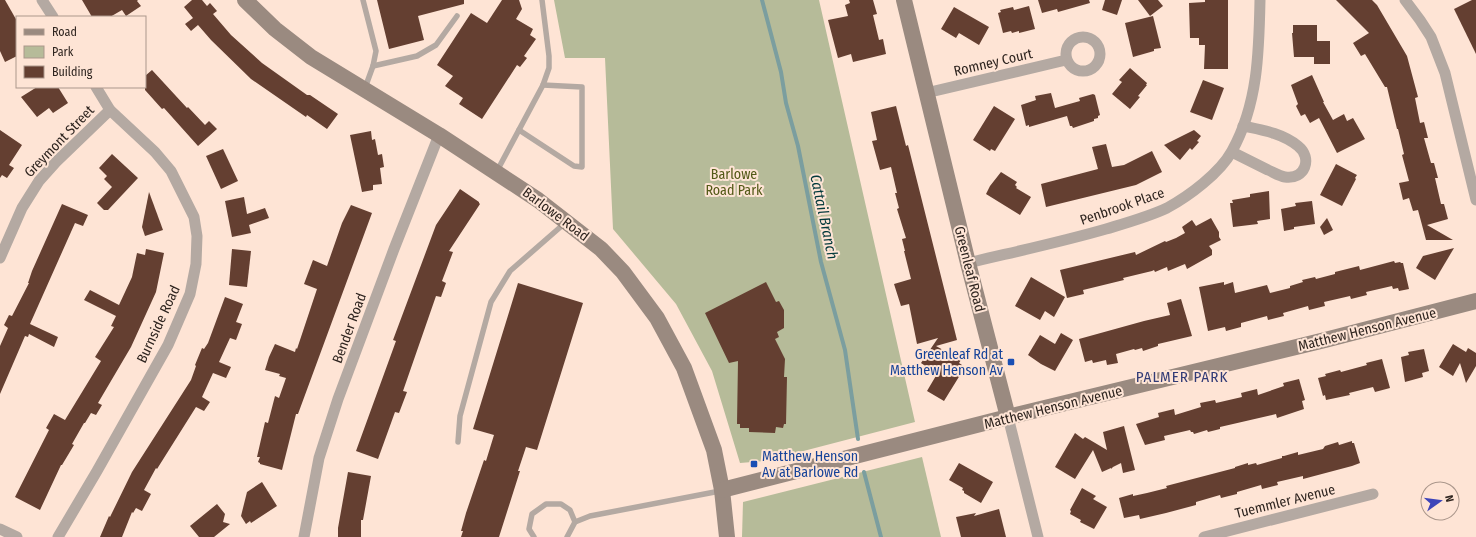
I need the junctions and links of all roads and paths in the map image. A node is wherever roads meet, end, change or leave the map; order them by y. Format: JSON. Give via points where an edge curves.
{"nodes":[{"id":1,"x":42,"y":0,"type":"edge"},
{"id":2,"x":245,"y":0,"type":"edge"},
{"id":3,"x":363,"y":0,"type":"edge"},
{"id":4,"x":542,"y":0,"type":"edge"},
{"id":5,"x":904,"y":0,"type":"edge"},
{"id":6,"x":1260,"y":0,"type":"edge"},
{"id":7,"x":1405,"y":0,"type":"edge"},
{"id":8,"x":52,"y":16,"type":"edge"},
{"id":9,"x":457,"y":16,"type":"dead end"},
{"id":10,"x":1066,"y":60,"type":"dead end"},
{"id":11,"x":373,"y":66,"type":"junction"},
{"id":12,"x":543,"y":84,"type":"junction"},
{"id":13,"x":97,"y":88,"type":"edge"},
{"id":14,"x":365,"y":88,"type":"junction"},
{"id":15,"x":926,"y":93,"type":"junction"},
{"id":16,"x":110,"y":110,"type":"junction"},
{"id":17,"x":1243,"y":126,"type":"junction"},
{"id":18,"x":519,"y":130,"type":"junction"},
{"id":19,"x":439,"y":135,"type":"junction"},
{"id":20,"x":1232,"y":152,"type":"junction"},
{"id":21,"x":496,"y":172,"type":"junction"},
{"id":22,"x":1476,"y":200,"type":"edge"},
{"id":23,"x":567,"y":221,"type":"junction"},
{"id":24,"x":0,"y":258,"type":"edge"},
{"id":25,"x":968,"y":263,"type":"junction"},
{"id":26,"x":1476,"y":301,"type":"edge"},
{"id":27,"x":1008,"y":417,"type":"junction"},
{"id":28,"x":458,"y":442,"type":"dead end"},
{"id":29,"x":722,"y":490,"type":"junction"},
{"id":30,"x":1373,"y":494,"type":"dead end"},
{"id":31,"x":575,"y":522,"type":"junction"},
{"id":32,"x":0,"y":530,"type":"edge"},
{"id":33,"x":17,"y":537,"type":"edge"},
{"id":34,"x":58,"y":537,"type":"edge"},
{"id":35,"x":304,"y":537,"type":"edge"},
{"id":36,"x":534,"y":537,"type":"edge"},
{"id":37,"x":567,"y":537,"type":"edge"},
{"id":38,"x":727,"y":537,"type":"edge"},
{"id":39,"x":1038,"y":537,"type":"edge"},
{"id":40,"x":1204,"y":537,"type":"edge"}],
"edges":[{"from":1,"to":8,"type":"street"},
{"from":2,"to":14,"type":"street","name":"Barlowe Road","via":[[275,29],[311,57]]},
{"from":3,"to":11,"type":"lane","via":[[376,51]]},
{"from":4,"to":12,"type":"lane","via":[[549,56],[549,68]]},
{"from":5,"to":15,"type":"street","name":"Greenleaf Road"},
{"from":6,"to":17,"type":"street","name":"Penbrook Place","via":[[1258,68]]},
{"from":7,"to":22,"type":"street","via":[[1431,37],[1445,73]]},
{"from":9,"to":11,"type":"lane","via":[[436,45],[417,56]]},
{"from":10,"to":15,"type":"street","name":"Romney Court"},
{"from":11,"to":14,"type":"lane"},
{"from":12,"to":18,"type":"lane"},
{"from":12,"to":18,"type":"lane","via":[[582,87],[582,167],[574,166]]},
{"from":13,"to":16,"type":"street","name":"Burnside Road"},
{"from":14,"to":19,"type":"street","name":"Barlowe Road"},
{"from":15,"to":25,"type":"street","name":"Greenleaf Road"},
{"from":16,"to":24,"type":"street","name":"Greymont Street","via":[[39,181],[22,208]]},
{"from":16,"to":34,"type":"street","name":"Burnside Road","via":[[172,171],[194,217],[197,236],[196,264],[190,294],[168,344]]},
{"from":17,"to":20,"type":"street","name":"Penbrook Place"},
{"from":17,"to":20,"type":"street","via":[[1272,132],[1291,141],[1303,151],[1306,159],[1305,168],[1293,178],[1283,177]]},
{"from":18,"to":21,"type":"lane"},
{"from":19,"to":21,"type":"street","name":"Barlowe Road"},
{"from":19,"to":35,"type":"street","name":"Bender Road","via":[[338,399],[319,458]]},
{"from":20,"to":25,"type":"street","name":"Penbrook Place","via":[[1197,188],[1158,212],[1083,236]]},
{"from":21,"to":23,"type":"street","name":"Barlowe Road"},
{"from":23,"to":28,"type":"lane","via":[[510,271],[491,302],[460,416]]},
{"from":23,"to":29,"type":"street","name":"Barlowe Road","via":[[624,272],[657,318],[684,368],[714,450]]},
{"from":25,"to":27,"type":"street","name":"Greenleaf Road"},
{"from":26,"to":27,"type":"street","name":"Matthew Henson Avenue"},
{"from":27,"to":29,"type":"street","name":"Matthew Henson Avenue"},
{"from":27,"to":39,"type":"street","name":"Greenleaf Road"},
{"from":29,"to":31,"type":"lane","via":[[590,516]]},
{"from":29,"to":38,"type":"street","name":"Barlowe Road"},
{"from":30,"to":40,"type":"street","name":"Tuemmler Avenue"},
{"from":31,"to":36,"type":"lane","via":[[570,510],[561,504],[546,504],[532,514],[528,529]]},
{"from":31,"to":37,"type":"lane"},
{"from":32,"to":33,"type":"street"}]}
